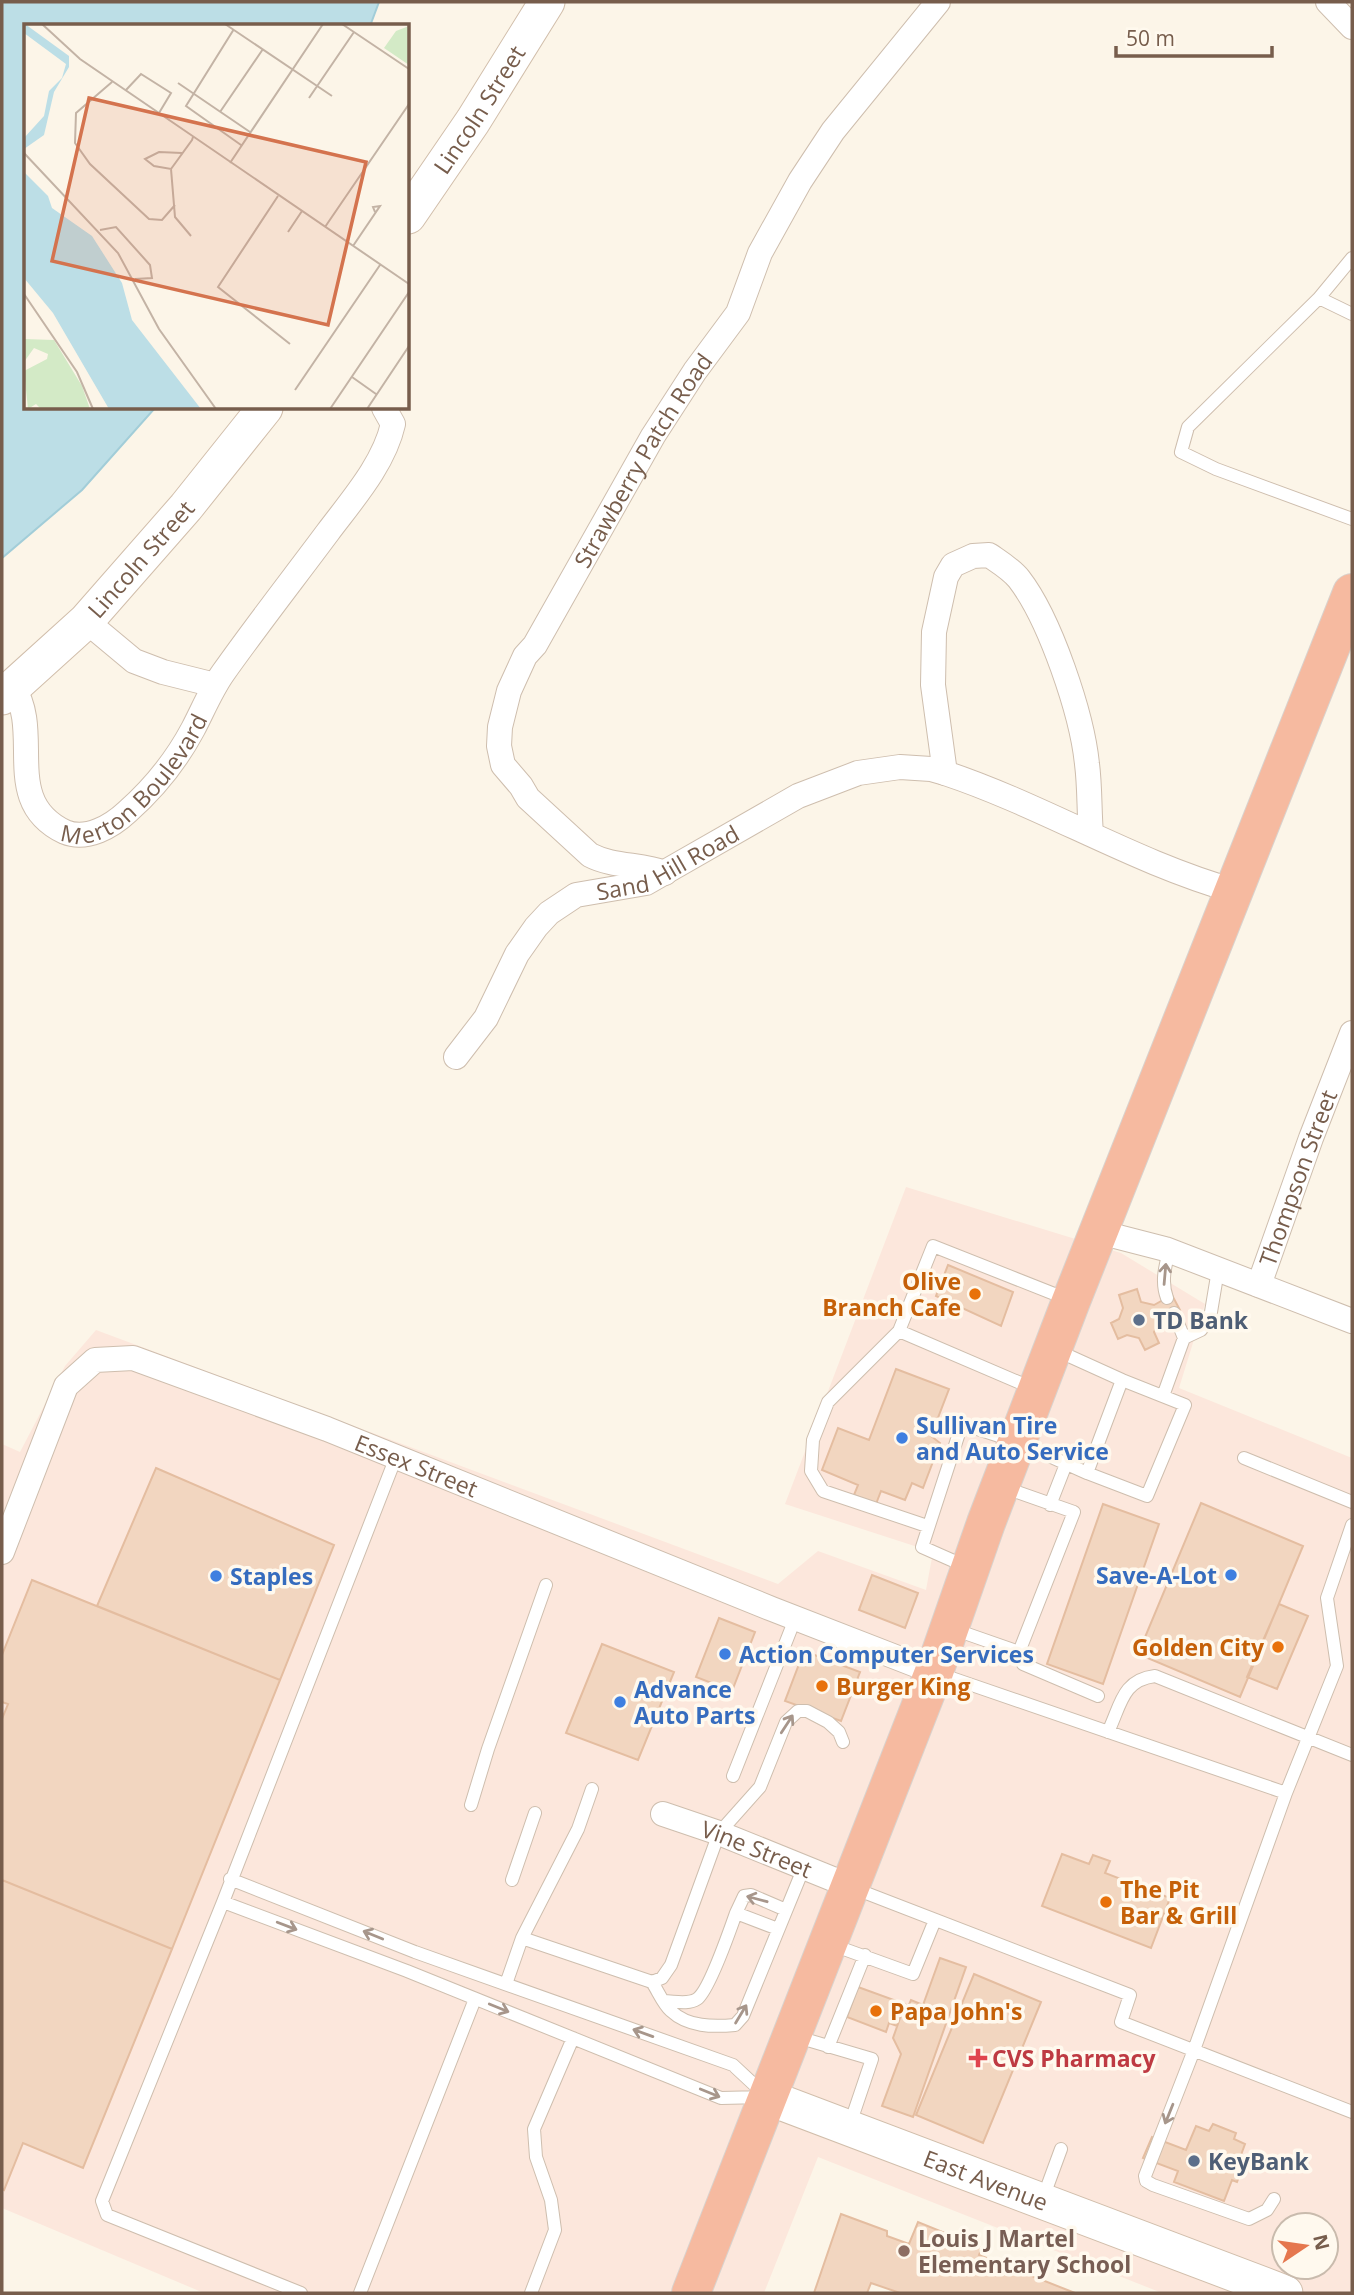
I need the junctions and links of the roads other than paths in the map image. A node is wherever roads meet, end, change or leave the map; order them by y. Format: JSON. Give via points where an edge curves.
{"nodes":[{"id":1,"x":547,"y":2,"type":"edge"},
{"id":2,"x":938,"y":2,"type":"edge"},
{"id":3,"x":1328,"y":2,"type":"edge"},
{"id":4,"x":1352,"y":27,"type":"edge"},
{"id":5,"x":410,"y":213,"type":"edge"},
{"id":6,"x":1352,"y":258,"type":"edge"},
{"id":7,"x":1319,"y":298,"type":"junction"},
{"id":8,"x":1352,"y":314,"type":"edge"},
{"id":9,"x":263,"y":410,"type":"edge"},
{"id":10,"x":385,"y":410,"type":"edge"},
{"id":11,"x":1352,"y":519,"type":"edge"},
{"id":12,"x":1352,"y":593,"type":"edge"},
{"id":13,"x":86,"y":621,"type":"junction"},
{"id":14,"x":215,"y":685,"type":"junction"},
{"id":15,"x":7,"y":692,"type":"edge"},
{"id":16,"x":945,"y":773,"type":"junction"},
{"id":17,"x":1091,"y":834,"type":"junction"},
{"id":18,"x":665,"y":873,"type":"junction"},
{"id":19,"x":1235,"y":891,"type":"junction"},
{"id":20,"x":1352,"y":1033,"type":"edge"},
{"id":21,"x":456,"y":1057,"type":"dead end"},
{"id":22,"x":1099,"y":1232,"type":"junction"},
{"id":23,"x":1169,"y":1251,"type":"junction"},
{"id":24,"x":1218,"y":1270,"type":"junction"},
{"id":25,"x":1259,"y":1285,"type":"junction"},
{"id":26,"x":1167,"y":1298,"type":"dead end"},
{"id":27,"x":1071,"y":1301,"type":"junction"},
{"id":28,"x":1174,"y":1314,"type":"dead end"},
{"id":29,"x":1352,"y":1321,"type":"edge"},
{"id":30,"x":900,"y":1331,"type":"junction"},
{"id":31,"x":1184,"y":1338,"type":"junction"},
{"id":32,"x":1054,"y":1349,"type":"junction"},
{"id":33,"x":1122,"y":1380,"type":"junction"},
{"id":34,"x":1036,"y":1390,"type":"junction"},
{"id":35,"x":1163,"y":1396,"type":"junction"},
{"id":36,"x":1018,"y":1441,"type":"junction"},
{"id":37,"x":396,"y":1457,"type":"junction"},
{"id":38,"x":1244,"y":1458,"type":"dead end"},
{"id":39,"x":1066,"y":1464,"type":"junction"},
{"id":40,"x":1087,"y":1473,"type":"junction"},
{"id":41,"x":1000,"y":1486,"type":"junction"},
{"id":42,"x":1352,"y":1502,"type":"edge"},
{"id":43,"x":1050,"y":1504,"type":"junction"},
{"id":44,"x":1352,"y":1525,"type":"edge"},
{"id":45,"x":927,"y":1527,"type":"junction"},
{"id":46,"x":2,"y":1552,"type":"edge"},
{"id":47,"x":970,"y":1568,"type":"junction"},
{"id":48,"x":546,"y":1585,"type":"dead end"},
{"id":49,"x":795,"y":1619,"type":"junction"},
{"id":50,"x":949,"y":1628,"type":"junction"},
{"id":51,"x":1019,"y":1652,"type":"junction"},
{"id":52,"x":934,"y":1672,"type":"junction"},
{"id":53,"x":1098,"y":1696,"type":"dead end"},
{"id":54,"x":1108,"y":1732,"type":"junction"},
{"id":55,"x":1308,"y":1738,"type":"junction"},
{"id":56,"x":843,"y":1742,"type":"dead end"},
{"id":57,"x":1352,"y":1755,"type":"edge"},
{"id":58,"x":733,"y":1776,"type":"dead end"},
{"id":59,"x":592,"y":1789,"type":"dead end"},
{"id":60,"x":1286,"y":1793,"type":"junction"},
{"id":61,"x":471,"y":1805,"type":"dead end"},
{"id":62,"x":535,"y":1813,"type":"dead end"},
{"id":63,"x":663,"y":1814,"type":"dead end"},
{"id":64,"x":719,"y":1833,"type":"junction"},
{"id":65,"x":804,"y":1867,"type":"junction"},
{"id":66,"x":230,"y":1879,"type":"junction"},
{"id":67,"x":513,"y":1880,"type":"dead end"},
{"id":68,"x":850,"y":1886,"type":"junction"},
{"id":69,"x":223,"y":1902,"type":"junction"},
{"id":70,"x":786,"y":1910,"type":"junction"},
{"id":71,"x":736,"y":1913,"type":"junction"},
{"id":72,"x":935,"y":1920,"type":"junction"},
{"id":73,"x":778,"y":1929,"type":"junction"},
{"id":74,"x":522,"y":1938,"type":"junction"},
{"id":75,"x":828,"y":1943,"type":"junction"},
{"id":76,"x":415,"y":1952,"type":"junction"},
{"id":77,"x":865,"y":1955,"type":"junction"},
{"id":78,"x":407,"y":1971,"type":"junction"},
{"id":79,"x":652,"y":1982,"type":"junction"},
{"id":80,"x":506,"y":1984,"type":"junction"},
{"id":81,"x":475,"y":1999,"type":"junction"},
{"id":82,"x":664,"y":2001,"type":"junction"},
{"id":83,"x":791,"y":2035,"type":"junction"},
{"id":84,"x":573,"y":2038,"type":"junction"},
{"id":85,"x":828,"y":2047,"type":"junction"},
{"id":86,"x":1194,"y":2050,"type":"junction"},
{"id":87,"x":767,"y":2097,"type":"junction"},
{"id":88,"x":1352,"y":2112,"type":"edge"},
{"id":89,"x":849,"y":2128,"type":"junction"},
{"id":90,"x":1061,"y":2149,"type":"dead end"},
{"id":91,"x":1273,"y":2199,"type":"dead end"},
{"id":92,"x":1042,"y":2202,"type":"junction"},
{"id":93,"x":301,"y":2293,"type":"edge"},
{"id":94,"x":360,"y":2293,"type":"edge"},
{"id":95,"x":531,"y":2293,"type":"edge"},
{"id":96,"x":691,"y":2293,"type":"edge"},
{"id":97,"x":1285,"y":2293,"type":"edge"}],
"edges":[{"from":1,"to":5,"type":"main road","name":"Lincoln Street"},
{"from":2,"to":18,"type":"street","name":"Strawberry Patch Road","via":[[833,131],[800,181],[760,253],[738,313],[653,436],[509,691],[499,746],[503,765],[528,798],[590,855]]},
{"from":3,"to":4,"type":"street"},
{"from":6,"to":7,"type":"lane"},
{"from":7,"to":8,"type":"lane"},
{"from":7,"to":11,"type":"lane","via":[[1188,427],[1181,452]]},
{"from":9,"to":13,"type":"main road","name":"Lincoln Street"},
{"from":10,"to":14,"type":"street","name":"Merton Boulevard","via":[[393,424],[386,450]]},
{"from":12,"to":19,"type":"highway"},
{"from":13,"to":14,"type":"street","name":"Merton Boulevard","via":[[134,661]]},
{"from":13,"to":15,"type":"main road","name":"Lincoln Street"},
{"from":14,"to":15,"type":"street","name":"Merton Boulevard","via":[[192,732],[153,786],[115,823],[75,834],[46,820],[27,794],[20,697]]},
{"from":16,"to":17,"type":"street","name":"Sand Hill Road"},
{"from":16,"to":17,"type":"street","via":[[933,685],[934,632],[953,565],[989,555],[1017,576],[1056,650],[1082,734]]},
{"from":16,"to":18,"type":"street","name":"Sand Hill Road","via":[[879,769],[822,785]]},
{"from":17,"to":19,"type":"street","name":"Sand Hill Road"},
{"from":18,"to":21,"type":"street","name":"Sand Hill Road","via":[[640,885],[576,895],[549,913],[517,954],[486,1018]]},
{"from":19,"to":22,"type":"highway"},
{"from":20,"to":25,"type":"street","name":"Thompson Street"},
{"from":22,"to":23,"type":"street"},
{"from":22,"to":27,"type":"highway"},
{"from":23,"to":24,"type":"street"},
{"from":26,"to":23,"type":"lane","one_way":true,"via":[[1164,1273]]},
{"from":24,"to":25,"type":"street"},
{"from":24,"to":31,"type":"lane","via":[[1210,1318],[1201,1330]]},
{"from":25,"to":29,"type":"street"},
{"from":27,"to":30,"type":"lane","via":[[933,1246]]},
{"from":27,"to":32,"type":"highway"},
{"from":28,"to":31,"type":"lane"},
{"from":30,"to":34,"type":"lane"},
{"from":30,"to":45,"type":"lane","via":[[828,1402],[813,1440],[811,1471],[823,1491]]},
{"from":31,"to":35,"type":"lane"},
{"from":32,"to":33,"type":"lane"},
{"from":32,"to":34,"type":"highway"},
{"from":33,"to":35,"type":"lane"},
{"from":33,"to":40,"type":"lane"},
{"from":34,"to":36,"type":"highway"},
{"from":35,"to":40,"type":"lane","via":[[1185,1405],[1147,1496]]},
{"from":36,"to":39,"type":"lane"},
{"from":36,"to":41,"type":"highway"},
{"from":36,"to":45,"type":"lane","via":[[962,1424]]},
{"from":37,"to":46,"type":"street","name":"Essex Street","via":[[133,1358],[95,1360],[66,1386]]},
{"from":37,"to":49,"type":"street","name":"Essex Street"},
{"from":37,"to":66,"type":"lane"},
{"from":38,"to":42,"type":"lane"},
{"from":39,"to":40,"type":"lane"},
{"from":39,"to":43,"type":"lane"},
{"from":41,"to":43,"type":"lane"},
{"from":41,"to":47,"type":"highway"},
{"from":43,"to":51,"type":"lane","via":[[1074,1512]]},
{"from":44,"to":55,"type":"lane","via":[[1327,1598],[1337,1666]]},
{"from":45,"to":47,"type":"lane","via":[[922,1547]]},
{"from":47,"to":50,"type":"highway"},
{"from":48,"to":61,"type":"lane"},
{"from":49,"to":52,"type":"street","name":"Essex Street"},
{"from":49,"to":58,"type":"lane"},
{"from":50,"to":51,"type":"lane"},
{"from":50,"to":52,"type":"highway"},
{"from":51,"to":53,"type":"lane","via":[[1023,1664]]},
{"from":52,"to":54,"type":"lane"},
{"from":52,"to":68,"type":"highway"},
{"from":54,"to":55,"type":"lane","via":[[1130,1684],[1155,1676]]},
{"from":54,"to":60,"type":"lane"},
{"from":55,"to":57,"type":"lane"},
{"from":55,"to":60,"type":"lane"},
{"from":64,"to":56,"type":"lane","one_way":true,"via":[[760,1787],[786,1722],[798,1712],[807,1710],[828,1722]]},
{"from":59,"to":74,"type":"lane","via":[[578,1829]]},
{"from":60,"to":86,"type":"lane"},
{"from":62,"to":67,"type":"lane"},
{"from":63,"to":64,"type":"street","name":"Vine Street"},
{"from":64,"to":65,"type":"street","name":"Vine Street"},
{"from":64,"to":79,"type":"lane","via":[[671,1965],[662,1978]]},
{"from":65,"to":68,"type":"street","name":"Vine Street"},
{"from":65,"to":70,"type":"lane"},
{"from":66,"to":69,"type":"lane"},
{"from":76,"to":66,"type":"lane","one_way":true},
{"from":68,"to":72,"type":"lane"},
{"from":68,"to":75,"type":"highway"},
{"from":69,"to":78,"type":"lane","one_way":true},
{"from":69,"to":93,"type":"lane","via":[[102,2201],[107,2215]]},
{"from":70,"to":71,"type":"lane","one_way":true,"via":[[751,1895],[744,1896]]},
{"from":70,"to":73,"type":"lane"},
{"from":71,"to":73,"type":"lane"},
{"from":71,"to":82,"type":"lane","via":[[698,1999]]},
{"from":72,"to":77,"type":"lane","via":[[913,1974]]},
{"from":72,"to":86,"type":"lane","via":[[1130,1995],[1121,2022]]},
{"from":82,"to":73,"type":"lane","one_way":true,"via":[[670,2011],[693,2022],[712,2028],[735,2025],[743,2016]]},
{"from":74,"to":79,"type":"lane"},
{"from":74,"to":80,"type":"lane"},
{"from":75,"to":77,"type":"lane"},
{"from":75,"to":83,"type":"highway"},
{"from":76,"to":78,"type":"lane"},
{"from":76,"to":80,"type":"lane"},
{"from":77,"to":85,"type":"lane"},
{"from":78,"to":81,"type":"lane"},
{"from":79,"to":82,"type":"lane"},
{"from":87,"to":80,"type":"lane","one_way":true,"via":[[733,2066]]},
{"from":81,"to":84,"type":"lane","one_way":true},
{"from":81,"to":94,"type":"lane"},
{"from":83,"to":85,"type":"lane"},
{"from":83,"to":87,"type":"highway"},
{"from":84,"to":87,"type":"lane","one_way":true,"via":[[721,2098]]},
{"from":84,"to":95,"type":"lane","via":[[534,2129],[536,2157],[551,2200],[555,2230]]},
{"from":85,"to":89,"type":"lane","via":[[872,2059]]},
{"from":86,"to":88,"type":"lane"},
{"from":86,"to":91,"type":"lane","one_way":true,"via":[[1146,2181],[1249,2219],[1268,2210]]},
{"from":87,"to":89,"type":"main road","name":"East Avenue"},
{"from":87,"to":96,"type":"highway"},
{"from":89,"to":92,"type":"main road","name":"East Avenue"},
{"from":90,"to":92,"type":"lane"},
{"from":92,"to":97,"type":"main road","name":"East Avenue"}]}
